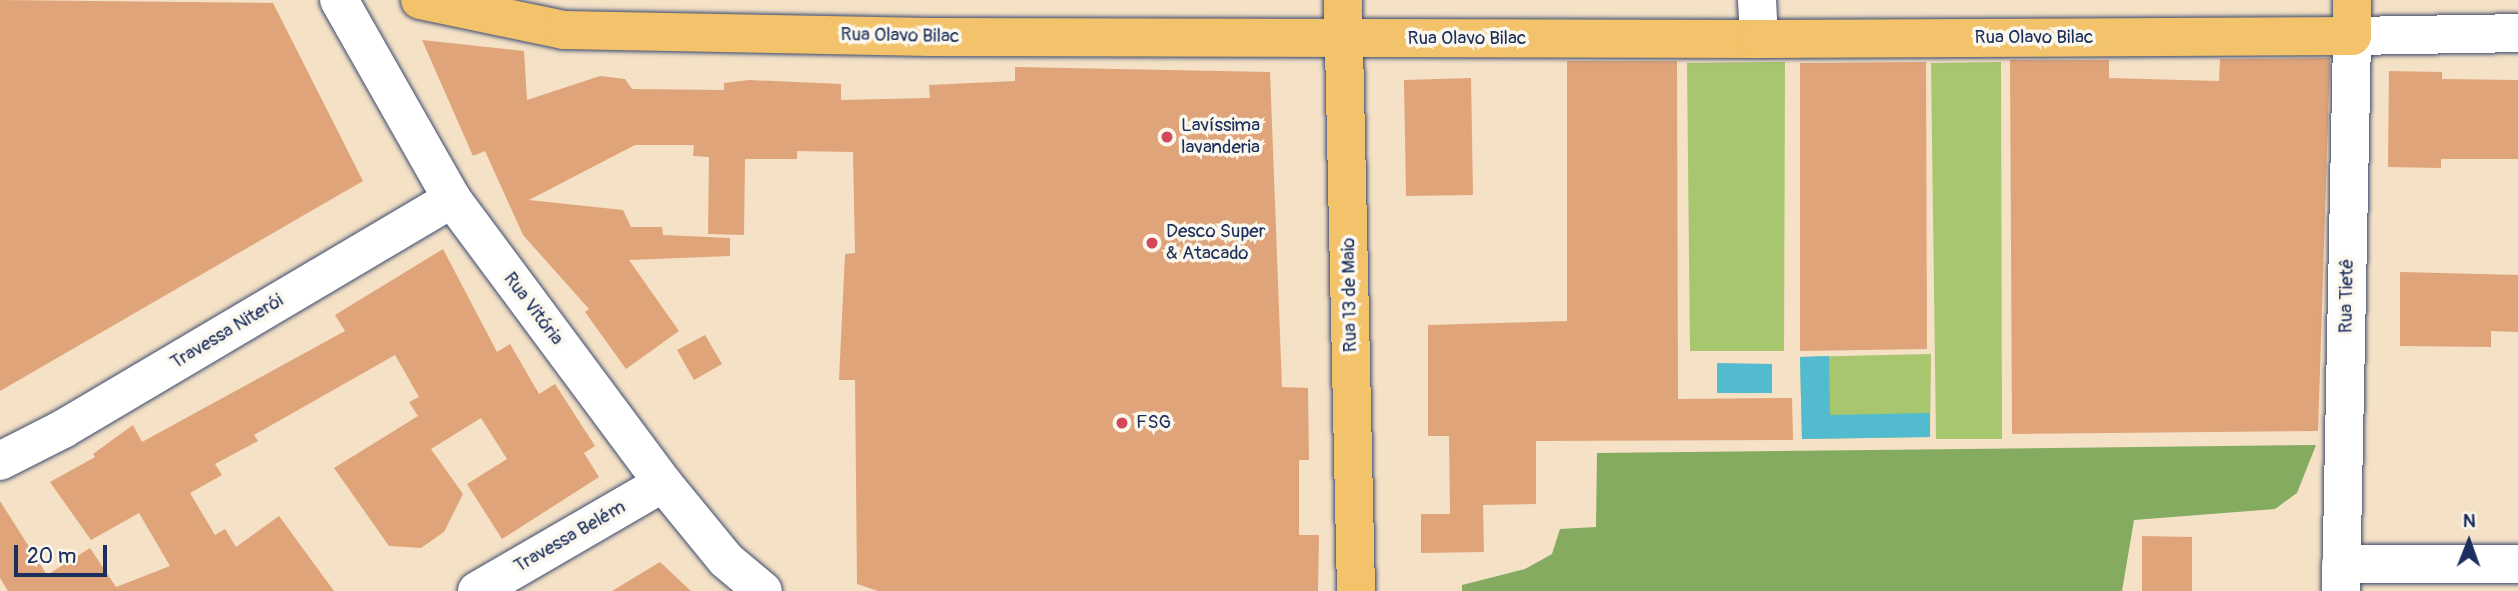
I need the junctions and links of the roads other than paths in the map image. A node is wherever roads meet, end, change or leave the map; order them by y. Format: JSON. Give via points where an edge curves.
{"nodes":[{"id":1,"x":339,"y":0,"type":"edge"},
{"id":2,"x":420,"y":0,"type":"edge"},
{"id":3,"x":1343,"y":0,"type":"edge"},
{"id":4,"x":1757,"y":0,"type":"edge"},
{"id":5,"x":2352,"y":18,"type":"edge"},
{"id":6,"x":2518,"y":33,"type":"edge"},
{"id":7,"x":1344,"y":38,"type":"junction"},
{"id":8,"x":1759,"y":39,"type":"junction"},
{"id":9,"x":452,"y":199,"type":"junction"},
{"id":10,"x":0,"y":461,"type":"edge"},
{"id":11,"x":663,"y":483,"type":"junction"},
{"id":12,"x":2518,"y":564,"type":"edge"},
{"id":13,"x":2341,"y":577,"type":"edge"},
{"id":14,"x":477,"y":591,"type":"edge"},
{"id":15,"x":763,"y":591,"type":"edge"},
{"id":16,"x":1356,"y":591,"type":"edge"}],
"edges":[{"from":1,"to":9,"type":"street","name":"Rua Vitória"},
{"from":2,"to":7,"type":"main road","name":"Rua Olavo Bilac","via":[[564,30]]},
{"from":3,"to":7,"type":"main road","name":"Rua 13 de Maio"},
{"from":4,"to":8,"type":"street"},
{"from":5,"to":6,"type":"street","name":"Rua Olavo Bilac"},
{"from":5,"to":8,"type":"main road","name":"Rua Olavo Bilac"},
{"from":5,"to":13,"type":"street","name":"Rua Tietê"},
{"from":7,"to":8,"type":"main road","name":"Rua Olavo Bilac"},
{"from":7,"to":16,"type":"main road","name":"Rua 13 de Maio"},
{"from":9,"to":10,"type":"street","name":"Travessa Niterói","via":[[63,429]]},
{"from":9,"to":11,"type":"street","name":"Rua Vitória"},
{"from":11,"to":14,"type":"street","name":"Travessa Belém"},
{"from":11,"to":15,"type":"street","name":"Rua Vitória","via":[[726,560]]},
{"from":12,"to":13,"type":"street"}]}
